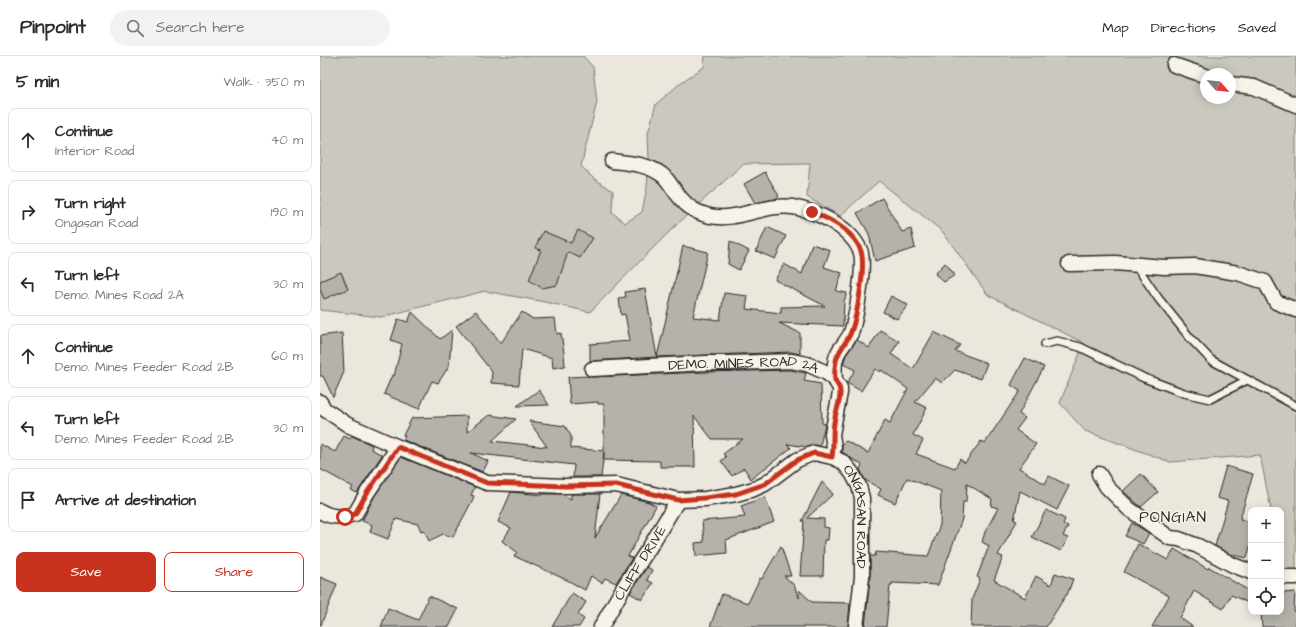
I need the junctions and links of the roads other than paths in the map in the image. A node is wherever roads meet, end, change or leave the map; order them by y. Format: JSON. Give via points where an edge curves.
{"nodes":[{"id":1,"x":1174,"y":65,"type":"dead end"},
{"id":2,"x":1200,"y":74,"type":"edge"},
{"id":3,"x":1236,"y":85,"type":"edge"},
{"id":4,"x":1296,"y":105,"type":"edge"},
{"id":5,"x":612,"y":161,"type":"dead end"},
{"id":6,"x":1069,"y":264,"type":"dead end"},
{"id":7,"x":1135,"y":264,"type":"junction"},
{"id":8,"x":1296,"y":310,"type":"edge"},
{"id":9,"x":1045,"y":344,"type":"dead end"},
{"id":10,"x":592,"y":369,"type":"dead end"},
{"id":11,"x":835,"y":380,"type":"junction"},
{"id":12,"x":1247,"y":380,"type":"junction"},
{"id":13,"x":321,"y":406,"type":"edge"},
{"id":14,"x":1296,"y":406,"type":"edge"},
{"id":15,"x":398,"y":447,"type":"junction"},
{"id":16,"x":832,"y":457,"type":"junction"},
{"id":17,"x":1099,"y":474,"type":"dead end"},
{"id":18,"x":678,"y":500,"type":"junction"},
{"id":19,"x":320,"y":511,"type":"edge"},
{"id":20,"x":1248,"y":571,"type":"edge"},
{"id":21,"x":1284,"y":577,"type":"edge"},
{"id":22,"x":1296,"y":577,"type":"edge"},
{"id":23,"x":601,"y":627,"type":"edge"},
{"id":24,"x":856,"y":627,"type":"edge"}],
"edges":[{"from":1,"to":2,"type":"street"},
{"from":3,"to":4,"type":"street","via":[[1254,87]]},
{"from":5,"to":11,"type":"street","via":[[641,165],[663,175],[688,207],[710,216],[724,218],[779,207],[800,208],[824,217],[844,229],[861,251],[862,269],[851,332],[836,358]]},
{"from":6,"to":7,"type":"street"},
{"from":7,"to":8,"type":"street","via":[[1164,267],[1195,266],[1238,273],[1265,282],[1276,302]]},
{"from":7,"to":12,"type":"lane","via":[[1158,298],[1211,360]]},
{"from":9,"to":12,"type":"lane","via":[[1057,341],[1080,347],[1144,378],[1184,393],[1210,399]]},
{"from":10,"to":11,"type":"street","name":"DEMO. MINES ROAD 2A","via":[[791,361],[807,364],[827,373]]},
{"from":11,"to":16,"type":"street","name":"DEMO. MINES ROAD 2A","via":[[840,393],[832,435]]},
{"from":12,"to":14,"type":"lane"},
{"from":13,"to":15,"type":"street","name":"ONGASAN ROAD","via":[[348,425]]},
{"from":15,"to":18,"type":"street","name":"ONGASAN ROAD","via":[[487,483],[616,485]]},
{"from":15,"to":19,"type":"street","via":[[355,514],[336,517]]},
{"from":16,"to":18,"type":"street","name":"ONGASAN ROAD","via":[[814,453],[784,469],[765,484],[736,494]]},
{"from":16,"to":24,"type":"street","name":"ONGASAN ROAD","via":[[843,462],[852,473],[862,498],[862,577]]},
{"from":17,"to":20,"type":"street","via":[[1129,509],[1170,538],[1198,546]]},
{"from":18,"to":23,"type":"street","name":"CLIFF DRIVE"},
{"from":21,"to":22,"type":"street"}]}
